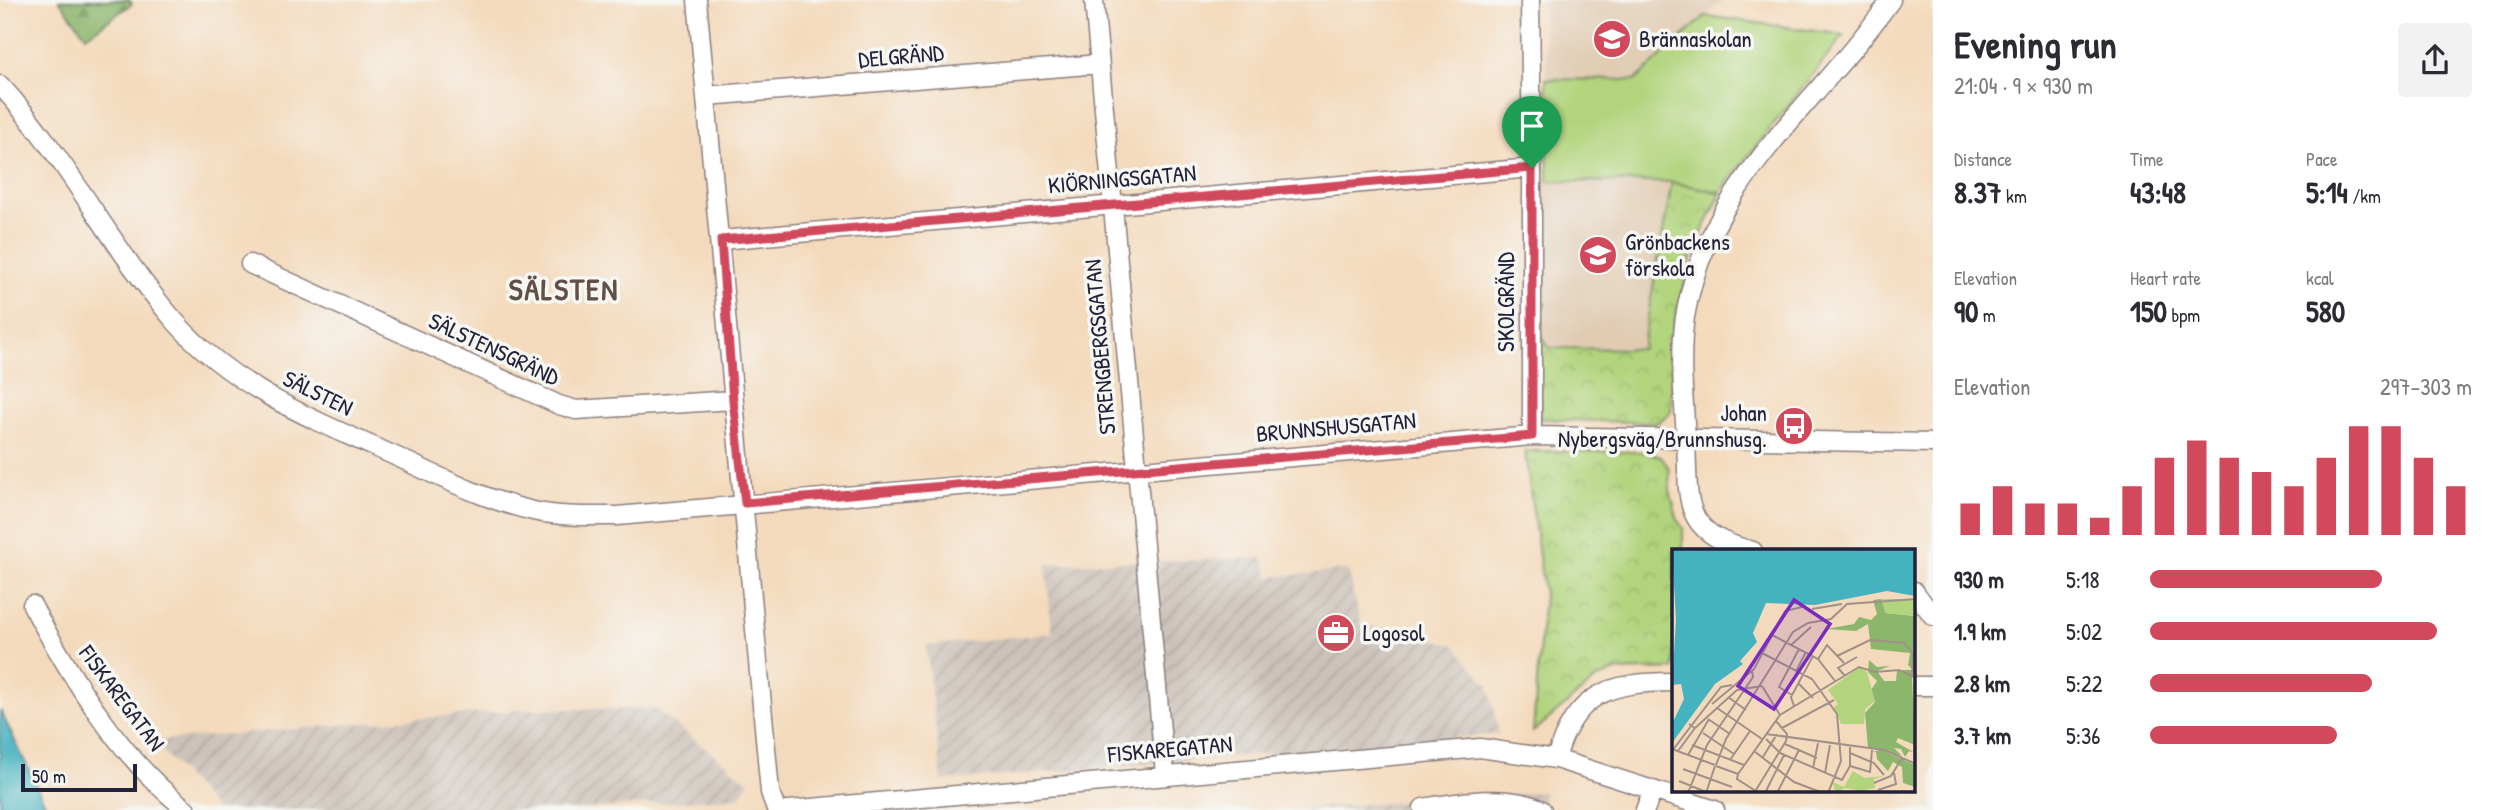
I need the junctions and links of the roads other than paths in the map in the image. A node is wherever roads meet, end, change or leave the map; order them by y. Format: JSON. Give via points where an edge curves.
{"nodes":[{"id":1,"x":697,"y":0,"type":"edge"},
{"id":2,"x":1094,"y":0,"type":"edge"},
{"id":3,"x":1530,"y":0,"type":"edge"},
{"id":4,"x":1891,"y":0,"type":"edge"},
{"id":5,"x":1100,"y":64,"type":"junction"},
{"id":6,"x":0,"y":85,"type":"edge"},
{"id":7,"x":706,"y":96,"type":"junction"},
{"id":8,"x":1530,"y":169,"type":"junction"},
{"id":9,"x":1112,"y":205,"type":"junction"},
{"id":10,"x":721,"y":240,"type":"junction"},
{"id":11,"x":250,"y":264,"type":"dead end"},
{"id":12,"x":733,"y":400,"type":"junction"},
{"id":13,"x":1532,"y":436,"type":"junction"},
{"id":14,"x":1686,"y":438,"type":"junction"},
{"id":15,"x":1933,"y":443,"type":"edge"},
{"id":16,"x":1138,"y":469,"type":"junction"},
{"id":17,"x":745,"y":503,"type":"junction"},
{"id":18,"x":1747,"y":549,"type":"edge"},
{"id":19,"x":1916,"y":595,"type":"edge"},
{"id":20,"x":32,"y":605,"type":"dead end"},
{"id":21,"x":1933,"y":616,"type":"edge"},
{"id":22,"x":1672,"y":682,"type":"edge"},
{"id":23,"x":1556,"y":759,"type":"junction"},
{"id":24,"x":1165,"y":774,"type":"junction"},
{"id":25,"x":1653,"y":790,"type":"junction"},
{"id":26,"x":1423,"y":808,"type":"dead end"},
{"id":27,"x":187,"y":810,"type":"edge"},
{"id":28,"x":776,"y":810,"type":"edge"},
{"id":29,"x":789,"y":810,"type":"edge"},
{"id":30,"x":1542,"y":810,"type":"edge"},
{"id":31,"x":1645,"y":810,"type":"edge"},
{"id":32,"x":1715,"y":810,"type":"edge"}],
"edges":[{"from":1,"to":7,"type":"street"},
{"from":2,"to":5,"type":"street","name":"STRENGBERGSGATAN"},
{"from":3,"to":8,"type":"street","name":"SKOLGRÄND"},
{"from":4,"to":14,"type":"street","via":[[1736,187],[1714,230],[1685,318]]},
{"from":5,"to":7,"type":"street","name":"DELGRÄND"},
{"from":5,"to":9,"type":"street","name":"STRENGBERGSGATAN"},
{"from":6,"to":17,"type":"street","name":"SÄLSTEN","via":[[173,320],[220,365],[274,401],[463,487],[534,511],[570,517],[617,516]]},
{"from":7,"to":10,"type":"street"},
{"from":8,"to":9,"type":"street","name":"KIÖRNINGSGATAN"},
{"from":8,"to":13,"type":"street","name":"SKOLGRÄND"},
{"from":9,"to":10,"type":"street","name":"KIÖRNINGSGATAN"},
{"from":9,"to":16,"type":"street","name":"STRENGBERGSGATAN"},
{"from":10,"to":12,"type":"street"},
{"from":11,"to":12,"type":"street","name":"SÄLSTENSGRÄND","via":[[576,410]]},
{"from":12,"to":17,"type":"street"},
{"from":13,"to":14,"type":"street","name":"BRUNNSHUSGATAN"},
{"from":13,"to":16,"type":"street","name":"BRUNNSHUSGATAN"},
{"from":14,"to":15,"type":"street","name":"BRUNNSHUSGATAN"},
{"from":14,"to":18,"type":"street","via":[[1685,481],[1692,513],[1703,529],[1721,541]]},
{"from":16,"to":17,"type":"street","name":"BRUNNSHUSGATAN"},
{"from":16,"to":24,"type":"street","name":"STRENGBERGSGATAN"},
{"from":17,"to":28,"type":"street","via":[[770,792]]},
{"from":19,"to":21,"type":"street"},
{"from":20,"to":27,"type":"street","name":"FISKAREGATAN","via":[[68,670],[118,738]]},
{"from":22,"to":23,"type":"street","via":[[1609,688],[1583,705],[1563,731]]},
{"from":23,"to":24,"type":"street","name":"FISKAREGATAN","via":[[1480,748]]},
{"from":23,"to":25,"type":"street","name":"FISKAREGATAN"},
{"from":24,"to":29,"type":"street","name":"FISKAREGATAN"},
{"from":25,"to":31,"type":"street"},
{"from":25,"to":32,"type":"street","name":"FISKAREGATAN"},
{"from":26,"to":30,"type":"street","via":[[1510,800]]}]}
